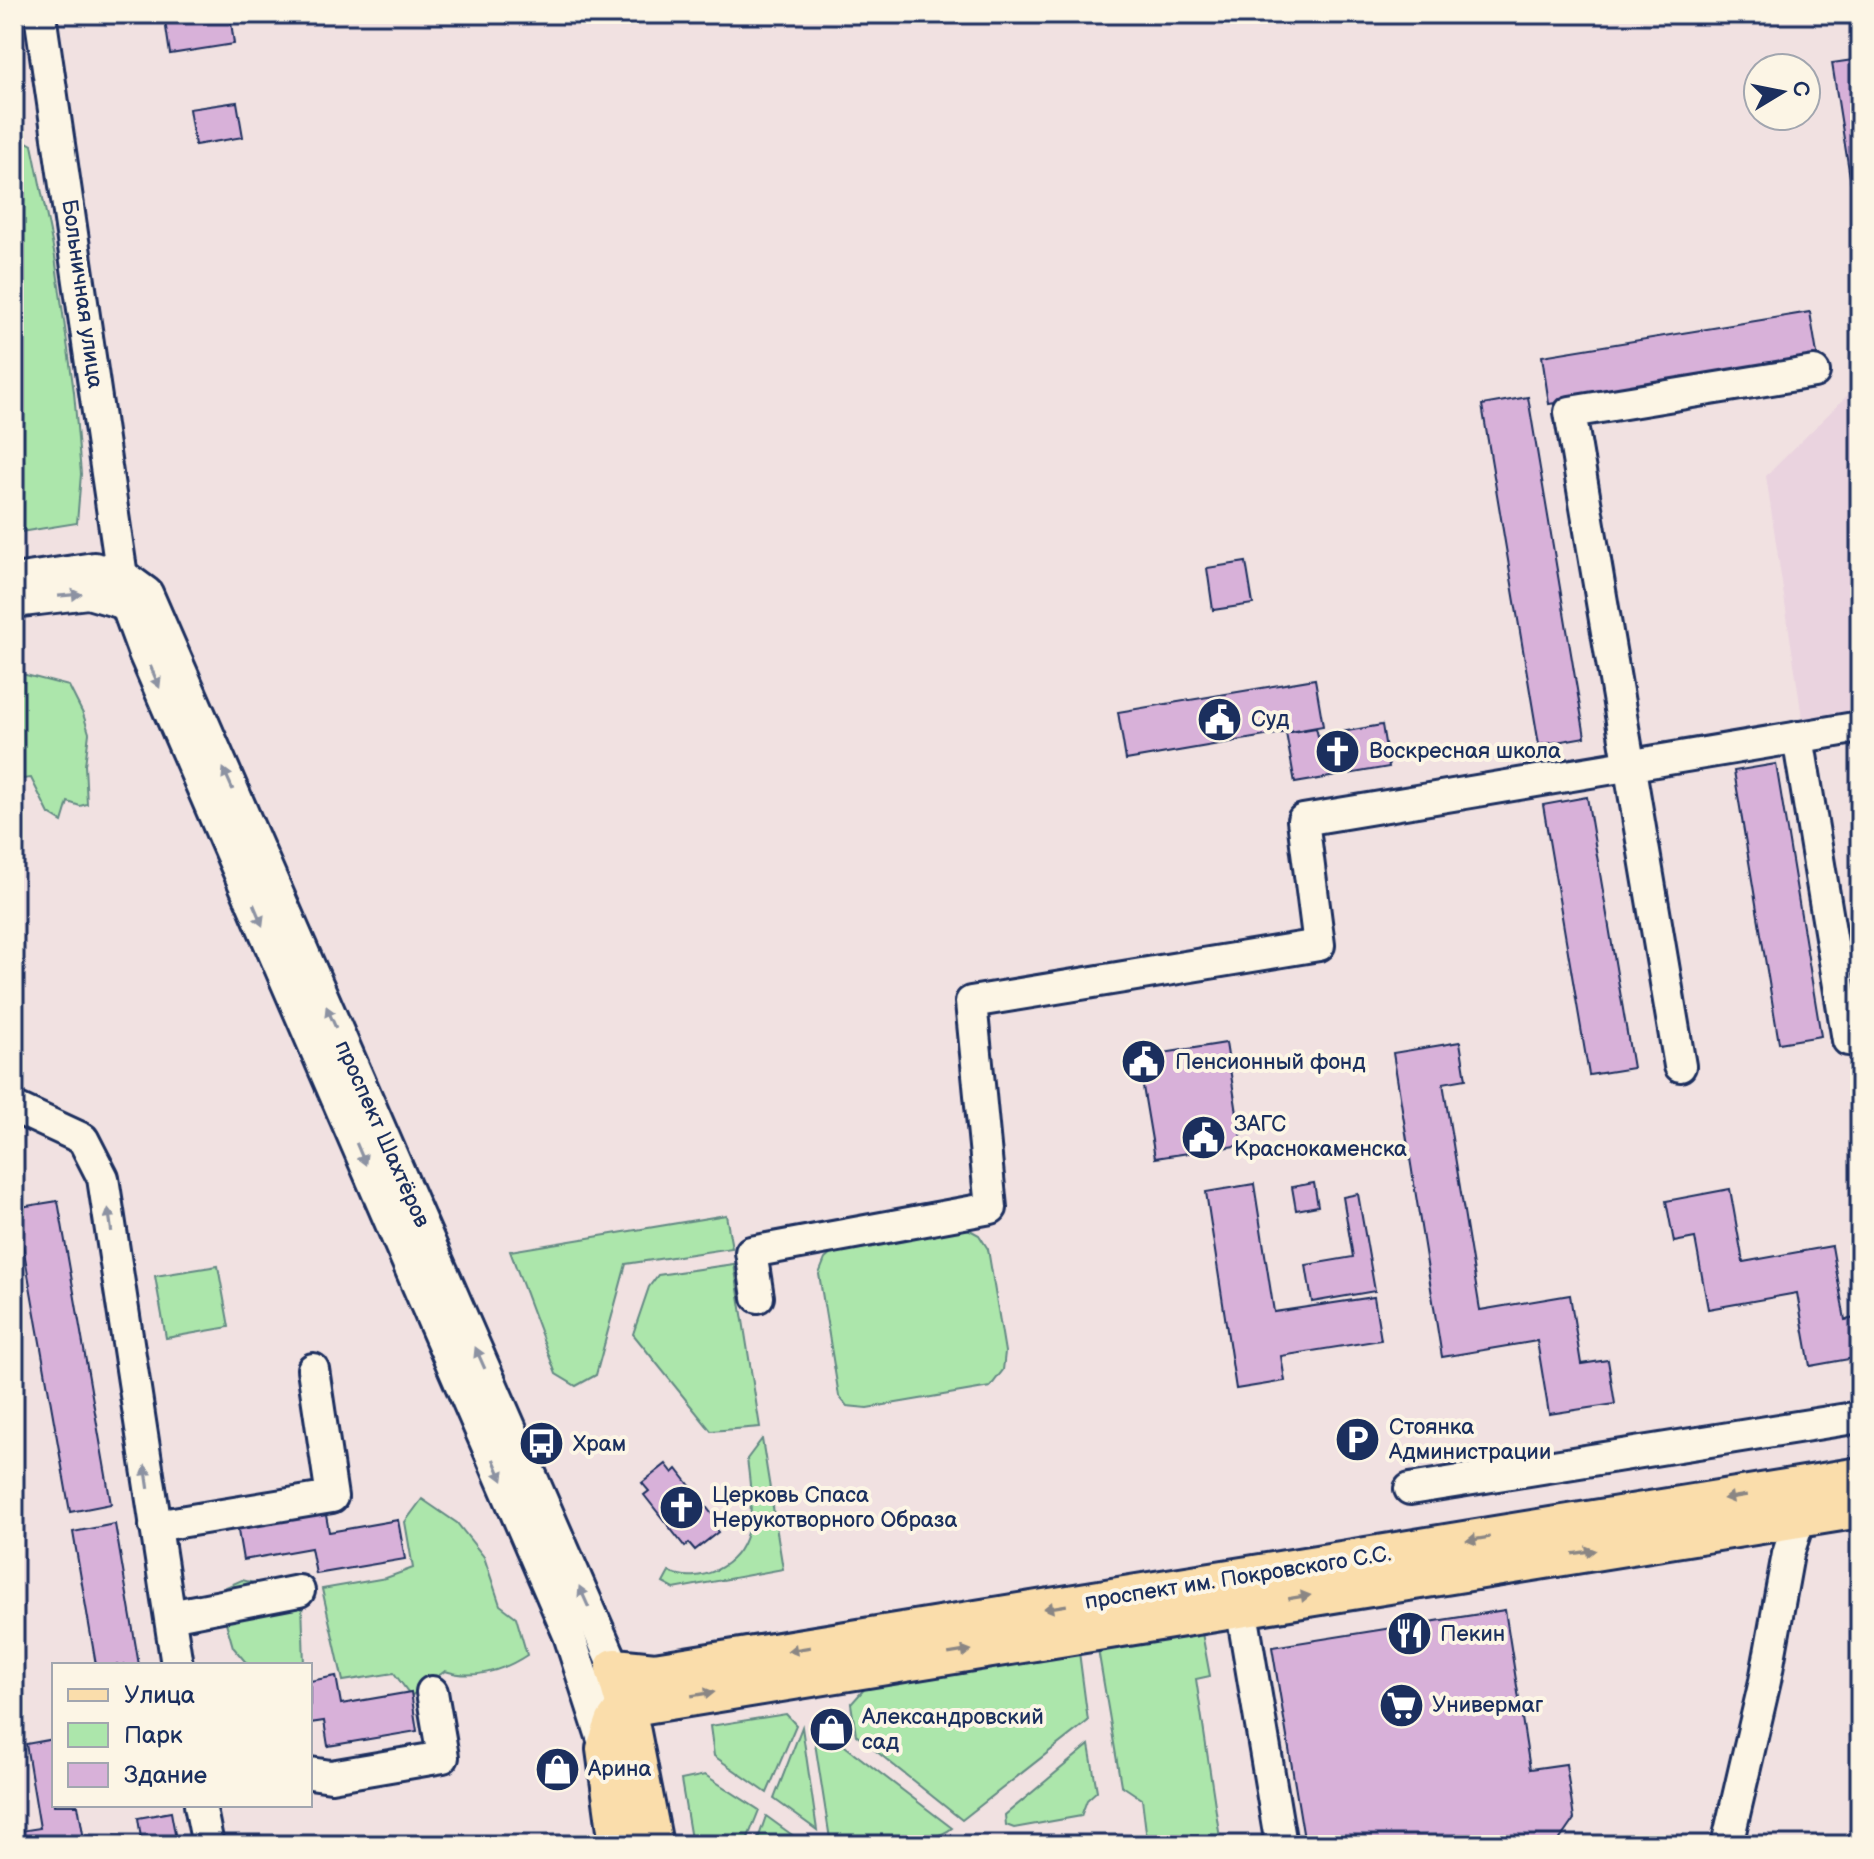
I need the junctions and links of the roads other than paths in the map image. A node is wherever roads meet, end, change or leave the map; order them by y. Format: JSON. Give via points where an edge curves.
{"nodes":[{"id":1,"x":40,"y":14,"type":"edge"},
{"id":2,"x":1814,"y":372,"type":"dead end"},
{"id":3,"x":121,"y":574,"type":"junction"},
{"id":4,"x":14,"y":580,"type":"edge"},
{"id":5,"x":14,"y":602,"type":"edge"},
{"id":6,"x":126,"y":604,"type":"junction"},
{"id":7,"x":1860,"y":727,"type":"edge"},
{"id":8,"x":1798,"y":737,"type":"junction"},
{"id":9,"x":1630,"y":765,"type":"junction"},
{"id":10,"x":1848,"y":1040,"type":"dead end"},
{"id":11,"x":1680,"y":1066,"type":"dead end"},
{"id":12,"x":14,"y":1107,"type":"edge"},
{"id":13,"x":758,"y":1297,"type":"dead end"},
{"id":14,"x":313,"y":1369,"type":"dead end"},
{"id":15,"x":1860,"y":1417,"type":"edge"},
{"id":16,"x":1860,"y":1477,"type":"edge"},
{"id":17,"x":1410,"y":1489,"type":"dead end"},
{"id":18,"x":1805,"y":1502,"type":"junction"},
{"id":19,"x":1860,"y":1508,"type":"edge"},
{"id":20,"x":155,"y":1526,"type":"junction"},
{"id":21,"x":299,"y":1591,"type":"dead end"},
{"id":22,"x":1241,"y":1606,"type":"junction"},
{"id":23,"x":170,"y":1616,"type":"junction"},
{"id":24,"x":577,"y":1656,"type":"junction"},
{"id":25,"x":177,"y":1663,"type":"edge"},
{"id":26,"x":615,"y":1668,"type":"junction"},
{"id":27,"x":655,"y":1672,"type":"junction"},
{"id":28,"x":432,"y":1692,"type":"dead end"},
{"id":29,"x":626,"y":1707,"type":"junction"},
{"id":30,"x":606,"y":1749,"type":"junction"},
{"id":31,"x":312,"y":1773,"type":"edge"},
{"id":32,"x":200,"y":1807,"type":"edge"},
{"id":33,"x":208,"y":1845,"type":"edge"},
{"id":34,"x":619,"y":1845,"type":"edge"},
{"id":35,"x":653,"y":1845,"type":"edge"},
{"id":36,"x":1281,"y":1845,"type":"edge"},
{"id":37,"x":1727,"y":1845,"type":"edge"}],
"edges":[{"from":1,"to":3,"type":"street","name":"Больничная улица"},
{"from":2,"to":9,"type":"street","via":[[1570,412]]},
{"from":3,"to":4,"type":"street","via":[[94,568]]},
{"from":3,"to":6,"type":"street","name":"Больничная улица"},
{"from":26,"to":3,"type":"street","name":"проспект Шахтёров","one_way":true,"via":[[147,593]]},
{"from":5,"to":6,"type":"street","one_way":true,"via":[[88,593]]},
{"from":6,"to":24,"type":"street","name":"проспект Шахтёров","one_way":true},
{"from":7,"to":8,"type":"street"},
{"from":8,"to":9,"type":"street"},
{"from":8,"to":10,"type":"street"},
{"from":9,"to":11,"type":"street"},
{"from":9,"to":13,"type":"street","via":[[1303,820],[1319,945],[971,1002],[991,1208],[751,1252]]},
{"from":20,"to":12,"type":"street","one_way":true,"via":[[103,1178],[83,1139]]},
{"from":14,"to":20,"type":"street","via":[[332,1497]]},
{"from":15,"to":17,"type":"street"},
{"from":16,"to":18,"type":"main road","name":"проспект им. Покровского С.С."},
{"from":18,"to":19,"type":"main road","name":"проспект им. Покровского С.С."},
{"from":22,"to":18,"type":"main road","name":"проспект им. Покровского С.С.","one_way":true},
{"from":18,"to":27,"type":"main road","name":"проспект им. Покровского С.С.","one_way":true},
{"from":18,"to":37,"type":"street","via":[[1788,1554]]},
{"from":20,"to":23,"type":"street"},
{"from":21,"to":23,"type":"street"},
{"from":29,"to":22,"type":"main road","name":"проспект им. Покровского С.С.","one_way":true},
{"from":22,"to":36,"type":"street"},
{"from":23,"to":25,"type":"street"},
{"from":24,"to":29,"type":"street","name":"проспект Шахтёров","via":[[599,1685]]},
{"from":24,"to":30,"type":"street","name":"проспект Шахтёров"},
{"from":26,"to":27,"type":"main road","name":"проспект им. Покровского С.С."},
{"from":26,"to":29,"type":"main road","name":"проспект Шахтёров"},
{"from":27,"to":29,"type":"main road"},
{"from":28,"to":31,"type":"street","via":[[443,1757],[331,1776]]},
{"from":29,"to":30,"type":"main road"},
{"from":29,"to":35,"type":"main road","name":"проспект Шахтёров"},
{"from":30,"to":34,"type":"main road","name":"проспект Шахтёров"},
{"from":32,"to":33,"type":"street"}]}
